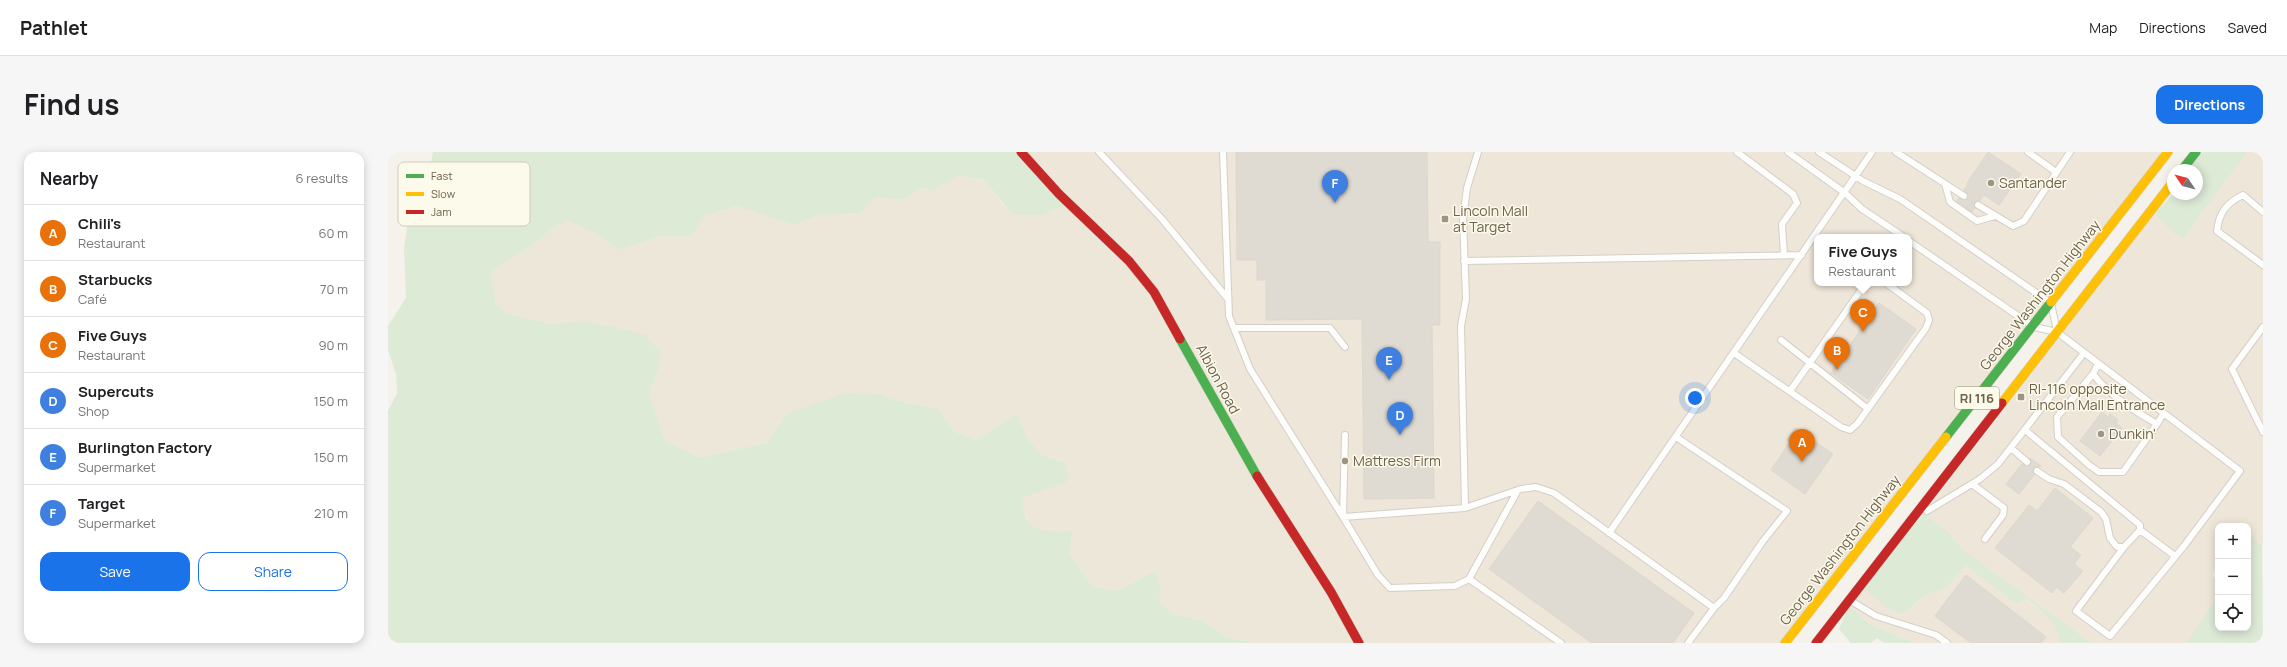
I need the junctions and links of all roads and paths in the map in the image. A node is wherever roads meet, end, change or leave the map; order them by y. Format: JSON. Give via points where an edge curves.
{"nodes":[{"id":1,"x":1021,"y":152,"type":"edge"},
{"id":2,"x":1099,"y":152,"type":"edge"},
{"id":3,"x":1223,"y":152,"type":"edge"},
{"id":4,"x":1478,"y":152,"type":"edge"},
{"id":5,"x":1737,"y":152,"type":"edge"},
{"id":6,"x":1788,"y":152,"type":"edge"},
{"id":7,"x":1819,"y":152,"type":"edge"},
{"id":8,"x":1872,"y":152,"type":"edge"},
{"id":9,"x":1896,"y":152,"type":"edge"},
{"id":10,"x":2028,"y":152,"type":"edge"},
{"id":11,"x":2070,"y":152,"type":"edge"},
{"id":12,"x":2168,"y":152,"type":"edge"},
{"id":13,"x":2196,"y":152,"type":"edge"},
{"id":14,"x":2187,"y":164,"type":"edge"},
{"id":15,"x":2056,"y":172,"type":"junction"},
{"id":16,"x":1856,"y":176,"type":"junction"},
{"id":17,"x":1945,"y":184,"type":"junction"},
{"id":18,"x":2167,"y":190,"type":"edge"},
{"id":19,"x":1845,"y":193,"type":"junction"},
{"id":20,"x":1964,"y":196,"type":"dead end"},
{"id":21,"x":1978,"y":205,"type":"dead end"},
{"id":22,"x":2263,"y":212,"type":"edge"},
{"id":23,"x":1995,"y":216,"type":"junction"},
{"id":24,"x":1819,"y":234,"type":"edge"},
{"id":25,"x":1900,"y":234,"type":"edge"},
{"id":26,"x":1814,"y":240,"type":"edge"},
{"id":27,"x":1912,"y":243,"type":"edge"},
{"id":28,"x":1802,"y":254,"type":"junction"},
{"id":29,"x":1784,"y":255,"type":"junction"},
{"id":30,"x":1464,"y":261,"type":"junction"},
{"id":31,"x":2263,"y":265,"type":"edge"},
{"id":32,"x":1864,"y":286,"type":"edge"},
{"id":33,"x":1890,"y":286,"type":"edge"},
{"id":34,"x":1228,"y":299,"type":"junction"},
{"id":35,"x":2052,"y":303,"type":"junction"},
{"id":36,"x":2034,"y":327,"type":"junction"},
{"id":37,"x":2263,"y":327,"type":"edge"},
{"id":38,"x":1234,"y":328,"type":"junction"},
{"id":39,"x":2057,"y":332,"type":"junction"},
{"id":40,"x":1781,"y":340,"type":"dead end"},
{"id":41,"x":1345,"y":347,"type":"dead end"},
{"id":42,"x":1734,"y":353,"type":"junction"},
{"id":43,"x":2084,"y":353,"type":"junction"},
{"id":44,"x":1809,"y":364,"type":"junction"},
{"id":45,"x":2098,"y":364,"type":"junction"},
{"id":46,"x":2093,"y":374,"type":"junction"},
{"id":47,"x":1790,"y":391,"type":"junction"},
{"id":48,"x":1868,"y":409,"type":"junction"},
{"id":49,"x":2164,"y":413,"type":"junction"},
{"id":50,"x":2157,"y":424,"type":"junction"},
{"id":51,"x":2025,"y":430,"type":"junction"},
{"id":52,"x":2263,"y":432,"type":"edge"},
{"id":53,"x":1345,"y":436,"type":"dead end"},
{"id":54,"x":1676,"y":437,"type":"junction"},
{"id":55,"x":2011,"y":448,"type":"junction"},
{"id":56,"x":2026,"y":462,"type":"dead end"},
{"id":57,"x":2037,"y":470,"type":"dead end"},
{"id":58,"x":1972,"y":484,"type":"junction"},
{"id":59,"x":1518,"y":490,"type":"junction"},
{"id":60,"x":1465,"y":508,"type":"junction"},
{"id":61,"x":1343,"y":516,"type":"junction"},
{"id":62,"x":1910,"y":521,"type":"junction"},
{"id":63,"x":2140,"y":530,"type":"junction"},
{"id":64,"x":1609,"y":533,"type":"junction"},
{"id":65,"x":1985,"y":539,"type":"dead end"},
{"id":66,"x":2124,"y":547,"type":"junction"},
{"id":67,"x":2175,"y":556,"type":"junction"},
{"id":68,"x":1469,"y":579,"type":"junction"},
{"id":69,"x":1850,"y":600,"type":"junction"},
{"id":70,"x":1714,"y":608,"type":"junction"},
{"id":71,"x":1359,"y":643,"type":"edge"},
{"id":72,"x":1561,"y":643,"type":"edge"},
{"id":73,"x":1688,"y":643,"type":"edge"},
{"id":74,"x":1785,"y":643,"type":"edge"},
{"id":75,"x":1816,"y":643,"type":"edge"},
{"id":76,"x":1947,"y":643,"type":"edge"}],
"edges":[{"from":1,"to":71,"type":"main road","name":"Albion Road","via":[[1063,198],[1129,261],[1154,292],[1268,496],[1331,592]]},
{"from":2,"to":34,"type":"lane","via":[[1162,220]]},
{"from":3,"to":34,"type":"lane"},
{"from":4,"to":30,"type":"lane","via":[[1467,188],[1463,218]]},
{"from":5,"to":29,"type":"lane","via":[[1793,194],[1797,203],[1782,224]]},
{"from":6,"to":19,"type":"lane"},
{"from":7,"to":16,"type":"lane"},
{"from":8,"to":16,"type":"lane"},
{"from":9,"to":17,"type":"lane"},
{"from":10,"to":15,"type":"lane"},
{"from":11,"to":15,"type":"lane"},
{"from":12,"to":35,"type":"main road","name":"George Washington Highway","number":"RI 116"},
{"from":13,"to":14,"type":"main road"},
{"from":15,"to":23,"type":"lane","via":[[2024,221],[2013,226]]},
{"from":16,"to":19,"type":"lane"},
{"from":16,"to":35,"type":"lane","via":[[1900,199]]},
{"from":17,"to":20,"type":"lane"},
{"from":17,"to":23,"type":"lane","via":[[1950,202],[1977,221]]},
{"from":18,"to":39,"type":"main road","number":"RI 116"},
{"from":19,"to":24,"type":"lane"},
{"from":19,"to":25,"type":"lane","via":[[1862,209]]},
{"from":21,"to":23,"type":"lane"},
{"from":22,"to":31,"type":"lane","via":[[2243,196],[2233,200],[2218,217],[2217,231]]},
{"from":26,"to":28,"type":"lane"},
{"from":27,"to":36,"type":"lane"},
{"from":28,"to":29,"type":"lane"},
{"from":28,"to":42,"type":"lane"},
{"from":29,"to":30,"type":"lane"},
{"from":30,"to":60,"type":"lane","via":[[1466,299],[1461,326]]},
{"from":32,"to":44,"type":"lane"},
{"from":33,"to":48,"type":"lane","via":[[1927,312],[1929,320],[1926,328]]},
{"from":34,"to":38,"type":"lane","via":[[1229,316]]},
{"from":35,"to":36,"type":"main road","name":"George Washington Highway","number":"RI 116"},
{"from":35,"to":39,"type":"lane"},
{"from":36,"to":39,"type":"lane"},
{"from":36,"to":74,"type":"main road","name":"George Washington Highway","number":"RI 116"},
{"from":37,"to":52,"type":"lane","via":[[2232,369]]},
{"from":38,"to":41,"type":"lane","via":[[1330,328]]},
{"from":38,"to":61,"type":"lane","via":[[1250,370]]},
{"from":39,"to":43,"type":"lane"},
{"from":39,"to":62,"type":"main road","number":"RI 116"},
{"from":40,"to":44,"type":"lane"},
{"from":42,"to":47,"type":"lane"},
{"from":42,"to":54,"type":"lane"},
{"from":43,"to":45,"type":"lane"},
{"from":43,"to":51,"type":"lane"},
{"from":44,"to":47,"type":"lane"},
{"from":44,"to":48,"type":"lane"},
{"from":45,"to":46,"type":"lane"},
{"from":45,"to":49,"type":"lane"},
{"from":46,"to":50,"type":"lane","via":[[2105,389]]},
{"from":46,"to":50,"type":"lane","via":[[2057,417],[2056,426],[2058,437],[2098,472],[2123,472]]},
{"from":47,"to":48,"type":"lane","via":[[1841,427],[1850,430]]},
{"from":49,"to":50,"type":"lane"},
{"from":49,"to":67,"type":"lane","via":[[2240,471]]},
{"from":51,"to":55,"type":"lane"},
{"from":51,"to":63,"type":"lane","via":[[2140,525]]},
{"from":53,"to":61,"type":"lane"},
{"from":54,"to":64,"type":"lane"},
{"from":54,"to":70,"type":"lane","via":[[1787,511]]},
{"from":55,"to":56,"type":"lane"},
{"from":55,"to":58,"type":"lane","via":[[1993,469]]},
{"from":57,"to":66,"type":"lane","via":[[2049,479],[2064,484],[2101,512],[2106,519],[2110,538],[2117,547]]},
{"from":58,"to":62,"type":"lane"},
{"from":58,"to":65,"type":"lane","via":[[2004,508],[2003,514]]},
{"from":59,"to":60,"type":"lane"},
{"from":59,"to":64,"type":"lane","via":[[1536,487],[1554,493]]},
{"from":59,"to":68,"type":"lane"},
{"from":60,"to":61,"type":"lane"},
{"from":61,"to":68,"type":"lane","via":[[1378,575],[1390,588],[1455,586]]},
{"from":62,"to":69,"type":"main road","number":"RI 116"},
{"from":63,"to":66,"type":"lane"},
{"from":63,"to":67,"type":"lane"},
{"from":64,"to":70,"type":"lane"},
{"from":66,"to":67,"type":"lane","via":[[2076,611],[2110,636]]},
{"from":68,"to":72,"type":"lane"},
{"from":69,"to":75,"type":"main road","number":"RI 116"},
{"from":69,"to":76,"type":"lane","via":[[1876,616],[1936,636]]},
{"from":70,"to":73,"type":"lane"}]}
